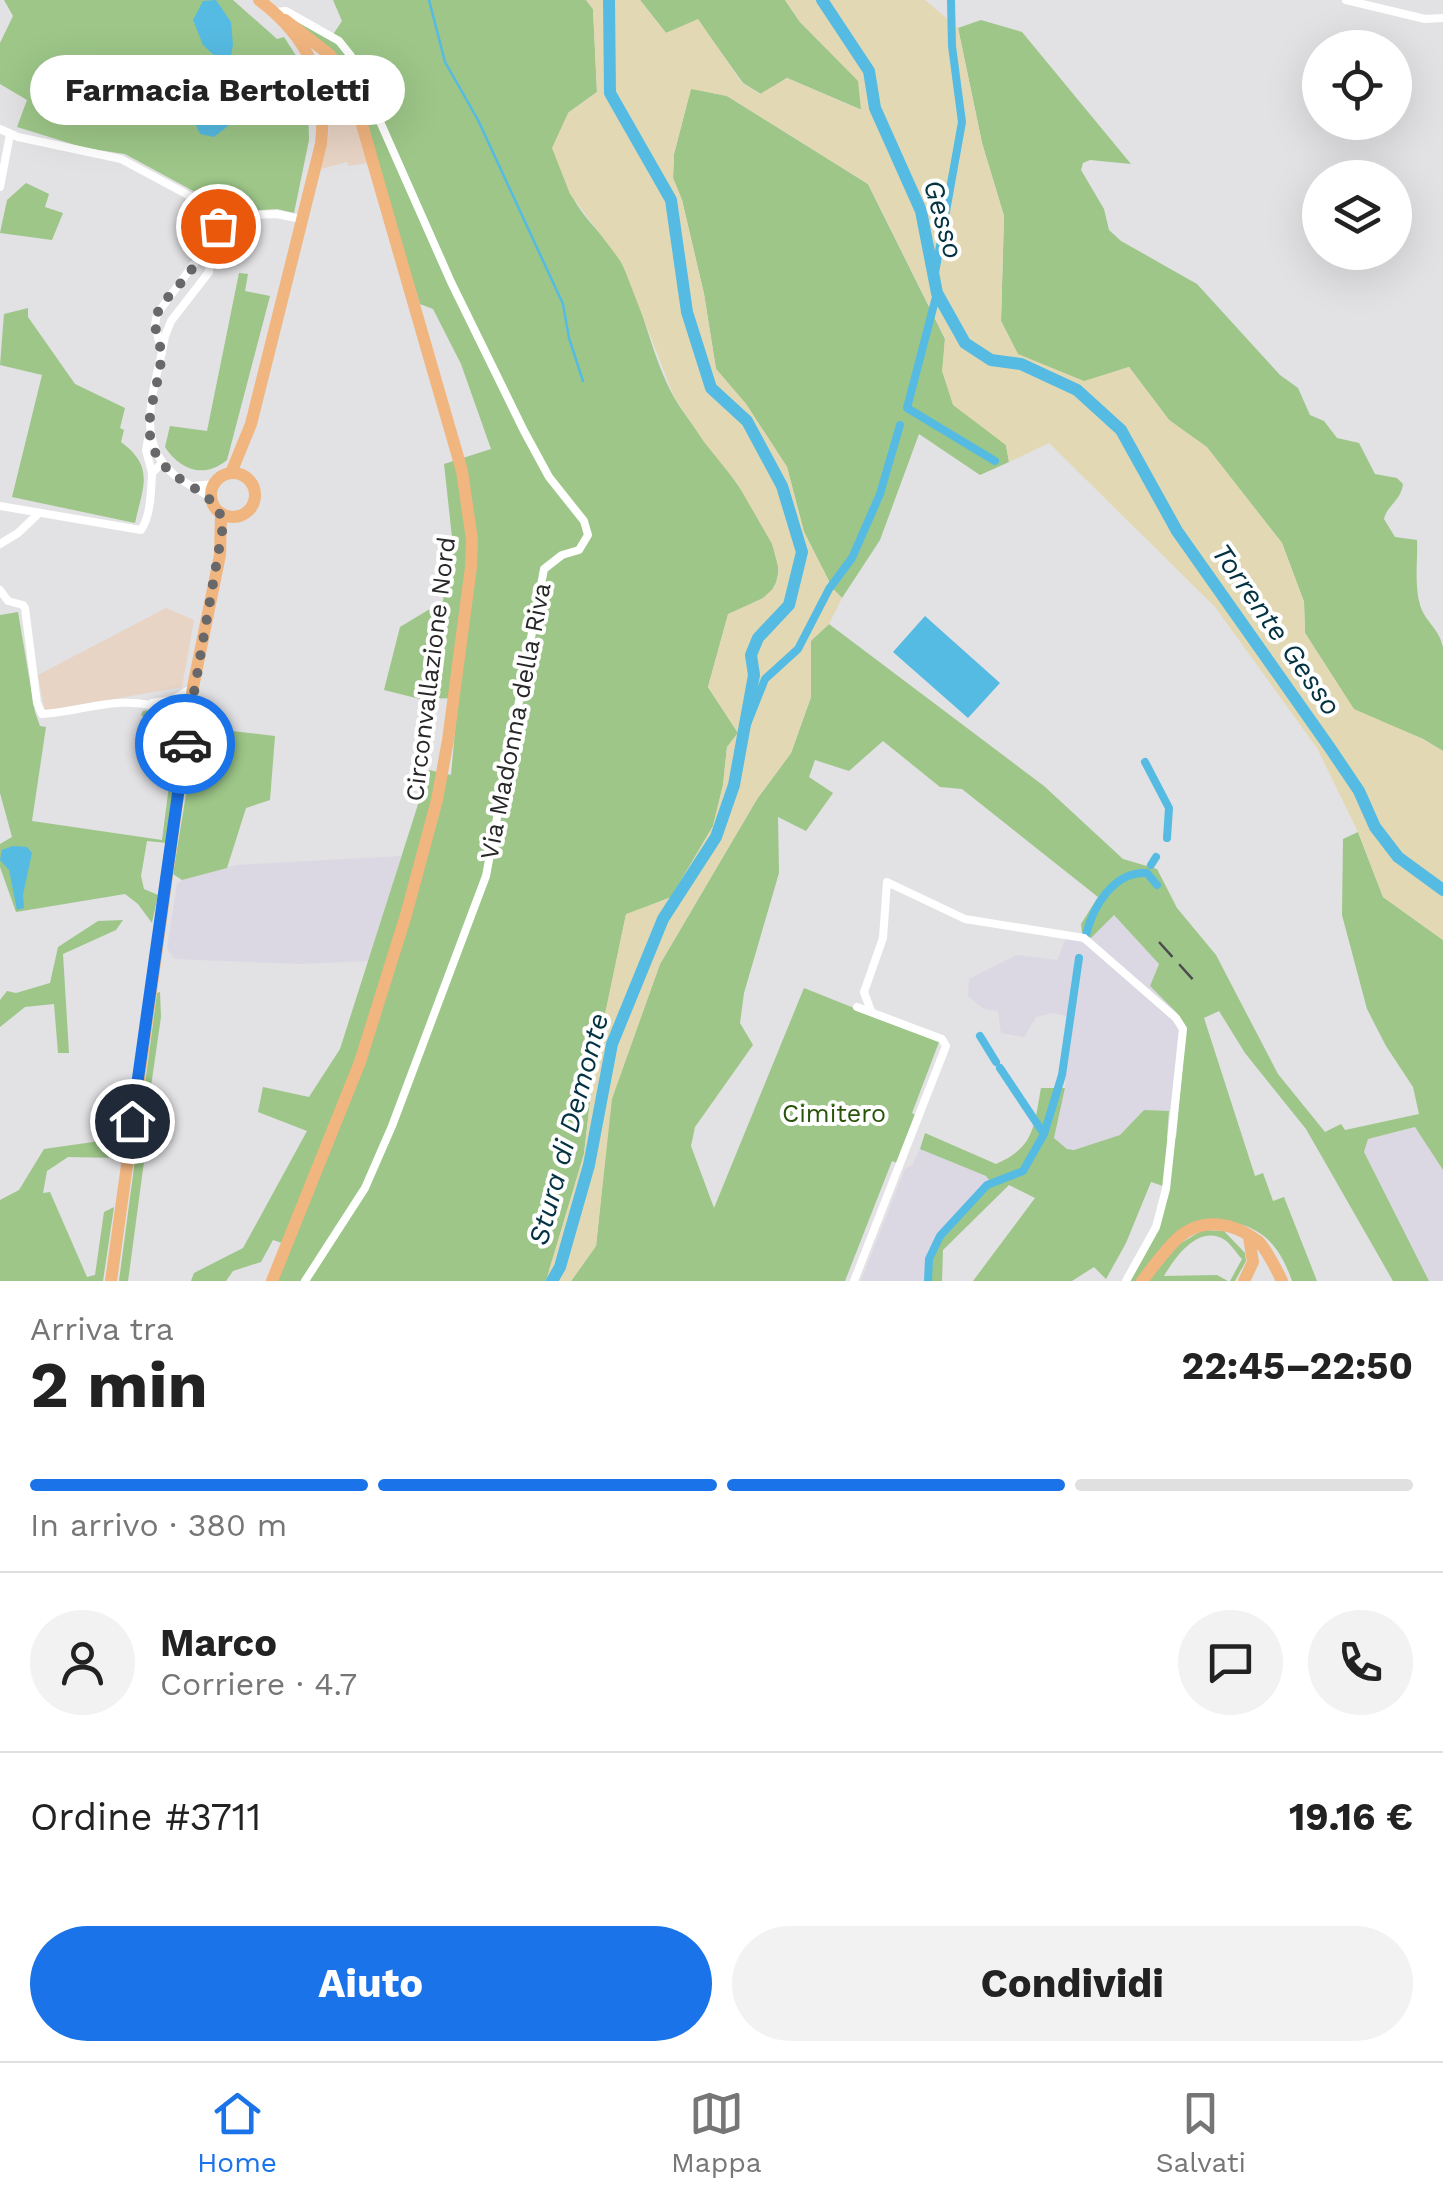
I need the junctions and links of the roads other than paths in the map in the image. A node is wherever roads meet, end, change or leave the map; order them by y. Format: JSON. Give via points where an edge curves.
{"nodes":[{"id":1,"x":246,"y":0,"type":"edge"},
{"id":2,"x":258,"y":0,"type":"edge"},
{"id":3,"x":1346,"y":0,"type":"edge"},
{"id":4,"x":280,"y":16,"type":"junction"},
{"id":5,"x":1443,"y":18,"type":"edge"},
{"id":6,"x":338,"y":65,"type":"junction"},
{"id":7,"x":319,"y":79,"type":"junction"},
{"id":8,"x":352,"y":93,"type":"junction"},
{"id":9,"x":0,"y":129,"type":"edge"},
{"id":10,"x":10,"y":134,"type":"junction"},
{"id":11,"x":0,"y":187,"type":"edge"},
{"id":12,"x":210,"y":208,"type":"junction"},
{"id":13,"x":235,"y":218,"type":"junction"},
{"id":14,"x":301,"y":219,"type":"junction"},
{"id":15,"x":214,"y":230,"type":"junction"},
{"id":16,"x":210,"y":242,"type":"junction"},
{"id":17,"x":162,"y":354,"type":"junction"},
{"id":18,"x":148,"y":434,"type":"junction"},
{"id":19,"x":166,"y":467,"type":"junction"},
{"id":20,"x":152,"y":473,"type":"junction"},
{"id":21,"x":237,"y":474,"type":"junction"},
{"id":22,"x":212,"y":491,"type":"junction"},
{"id":23,"x":151,"y":494,"type":"junction"},
{"id":24,"x":0,"y":506,"type":"edge"},
{"id":25,"x":24,"y":511,"type":"junction"},
{"id":26,"x":38,"y":514,"type":"junction"},
{"id":27,"x":228,"y":515,"type":"junction"},
{"id":28,"x":18,"y":533,"type":"junction"},
{"id":29,"x":0,"y":544,"type":"edge"},
{"id":30,"x":0,"y":590,"type":"edge"},
{"id":31,"x":193,"y":687,"type":"junction"},
{"id":32,"x":173,"y":700,"type":"junction"},
{"id":33,"x":140,"y":705,"type":"junction"},
{"id":34,"x":190,"y":708,"type":"junction"},
{"id":35,"x":166,"y":710,"type":"junction"},
{"id":36,"x":187,"y":730,"type":"junction"},
{"id":37,"x":856,"y":1006,"type":"dead end"},
{"id":38,"x":871,"y":1011,"type":"junction"},
{"id":39,"x":1249,"y":1237,"type":"junction"},
{"id":40,"x":1273,"y":1269,"type":"junction"},
{"id":41,"x":1146,"y":1276,"type":"edge"},
{"id":42,"x":1247,"y":1276,"type":"edge"},
{"id":43,"x":111,"y":1281,"type":"edge"},
{"id":44,"x":272,"y":1281,"type":"edge"},
{"id":45,"x":305,"y":1281,"type":"edge"},
{"id":46,"x":854,"y":1281,"type":"edge"},
{"id":47,"x":1126,"y":1281,"type":"edge"},
{"id":48,"x":1282,"y":1281,"type":"edge"}],
"edges":[{"from":1,"to":7,"type":"main road","via":[[283,30]]},
{"from":2,"to":4,"type":"main road","name":"Circonvallazione Nord"},
{"from":3,"to":5,"type":"street"},
{"from":4,"to":6,"type":"main road","name":"Circonvallazione Nord"},
{"from":4,"to":7,"type":"main road"},
{"from":4,"to":45,"type":"street","name":"Via Madonna della Riva","via":[[286,11],[346,47],[524,431],[588,535],[579,550],[544,569],[486,876],[365,1188]]},
{"from":6,"to":7,"type":"main road"},
{"from":6,"to":8,"type":"main road","name":"Circonvallazione Nord"},
{"from":7,"to":8,"type":"main road"},
{"from":7,"to":14,"type":"main road","via":[[324,122]]},
{"from":8,"to":44,"type":"main road","name":"Circonvallazione Nord","via":[[462,471],[471,567],[437,800],[406,915],[360,1062]]},
{"from":9,"to":10,"type":"street"},
{"from":10,"to":11,"type":"street"},
{"from":10,"to":12,"type":"street","via":[[121,158]]},
{"from":12,"to":13,"type":"street"},
{"from":12,"to":15,"type":"street"},
{"from":13,"to":14,"type":"street"},
{"from":13,"to":15,"type":"street"},
{"from":14,"to":21,"type":"main road"},
{"from":15,"to":16,"type":"street"},
{"from":16,"to":17,"type":"street","via":[[208,272],[171,322]]},
{"from":16,"to":17,"type":"street","via":[[157,314]]},
{"from":17,"to":18,"type":"street"},
{"from":18,"to":19,"type":"street"},
{"from":18,"to":20,"type":"street"},
{"from":19,"to":20,"type":"street"},
{"from":19,"to":22,"type":"street"},
{"from":19,"to":23,"type":"street"},
{"from":20,"to":23,"type":"street"},
{"from":21,"to":22,"type":"main road"},
{"from":21,"to":27,"type":"main road","via":[[252,486],[254,501],[248,510]]},
{"from":22,"to":27,"type":"main road"},
{"from":23,"to":26,"type":"street","via":[[141,530]]},
{"from":24,"to":25,"type":"street"},
{"from":25,"to":26,"type":"street"},
{"from":25,"to":28,"type":"street"},
{"from":26,"to":28,"type":"street"},
{"from":27,"to":31,"type":"main road"},
{"from":28,"to":29,"type":"street"},
{"from":30,"to":33,"type":"street","via":[[25,608],[42,714]]},
{"from":31,"to":32,"type":"street"},
{"from":31,"to":34,"type":"main road"},
{"from":32,"to":33,"type":"street"},
{"from":32,"to":34,"type":"street"},
{"from":33,"to":35,"type":"street"},
{"from":34,"to":35,"type":"street"},
{"from":34,"to":36,"type":"main road"},
{"from":35,"to":36,"type":"street"},
{"from":36,"to":43,"type":"main road"},
{"from":37,"to":38,"type":"street"},
{"from":38,"to":46,"type":"street","via":[[946,1046]]},
{"from":38,"to":47,"type":"street","via":[[864,992],[883,938],[887,882],[965,919],[1084,938],[1176,1018],[1183,1029],[1166,1189],[1156,1226]]},
{"from":39,"to":40,"type":"main road"},
{"from":39,"to":41,"type":"main road","via":[[1228,1225],[1201,1225],[1179,1236]]},
{"from":39,"to":42,"type":"main road","via":[[1253,1262]]},
{"from":40,"to":42,"type":"main road","via":[[1261,1266]]},
{"from":40,"to":48,"type":"main road"}]}
